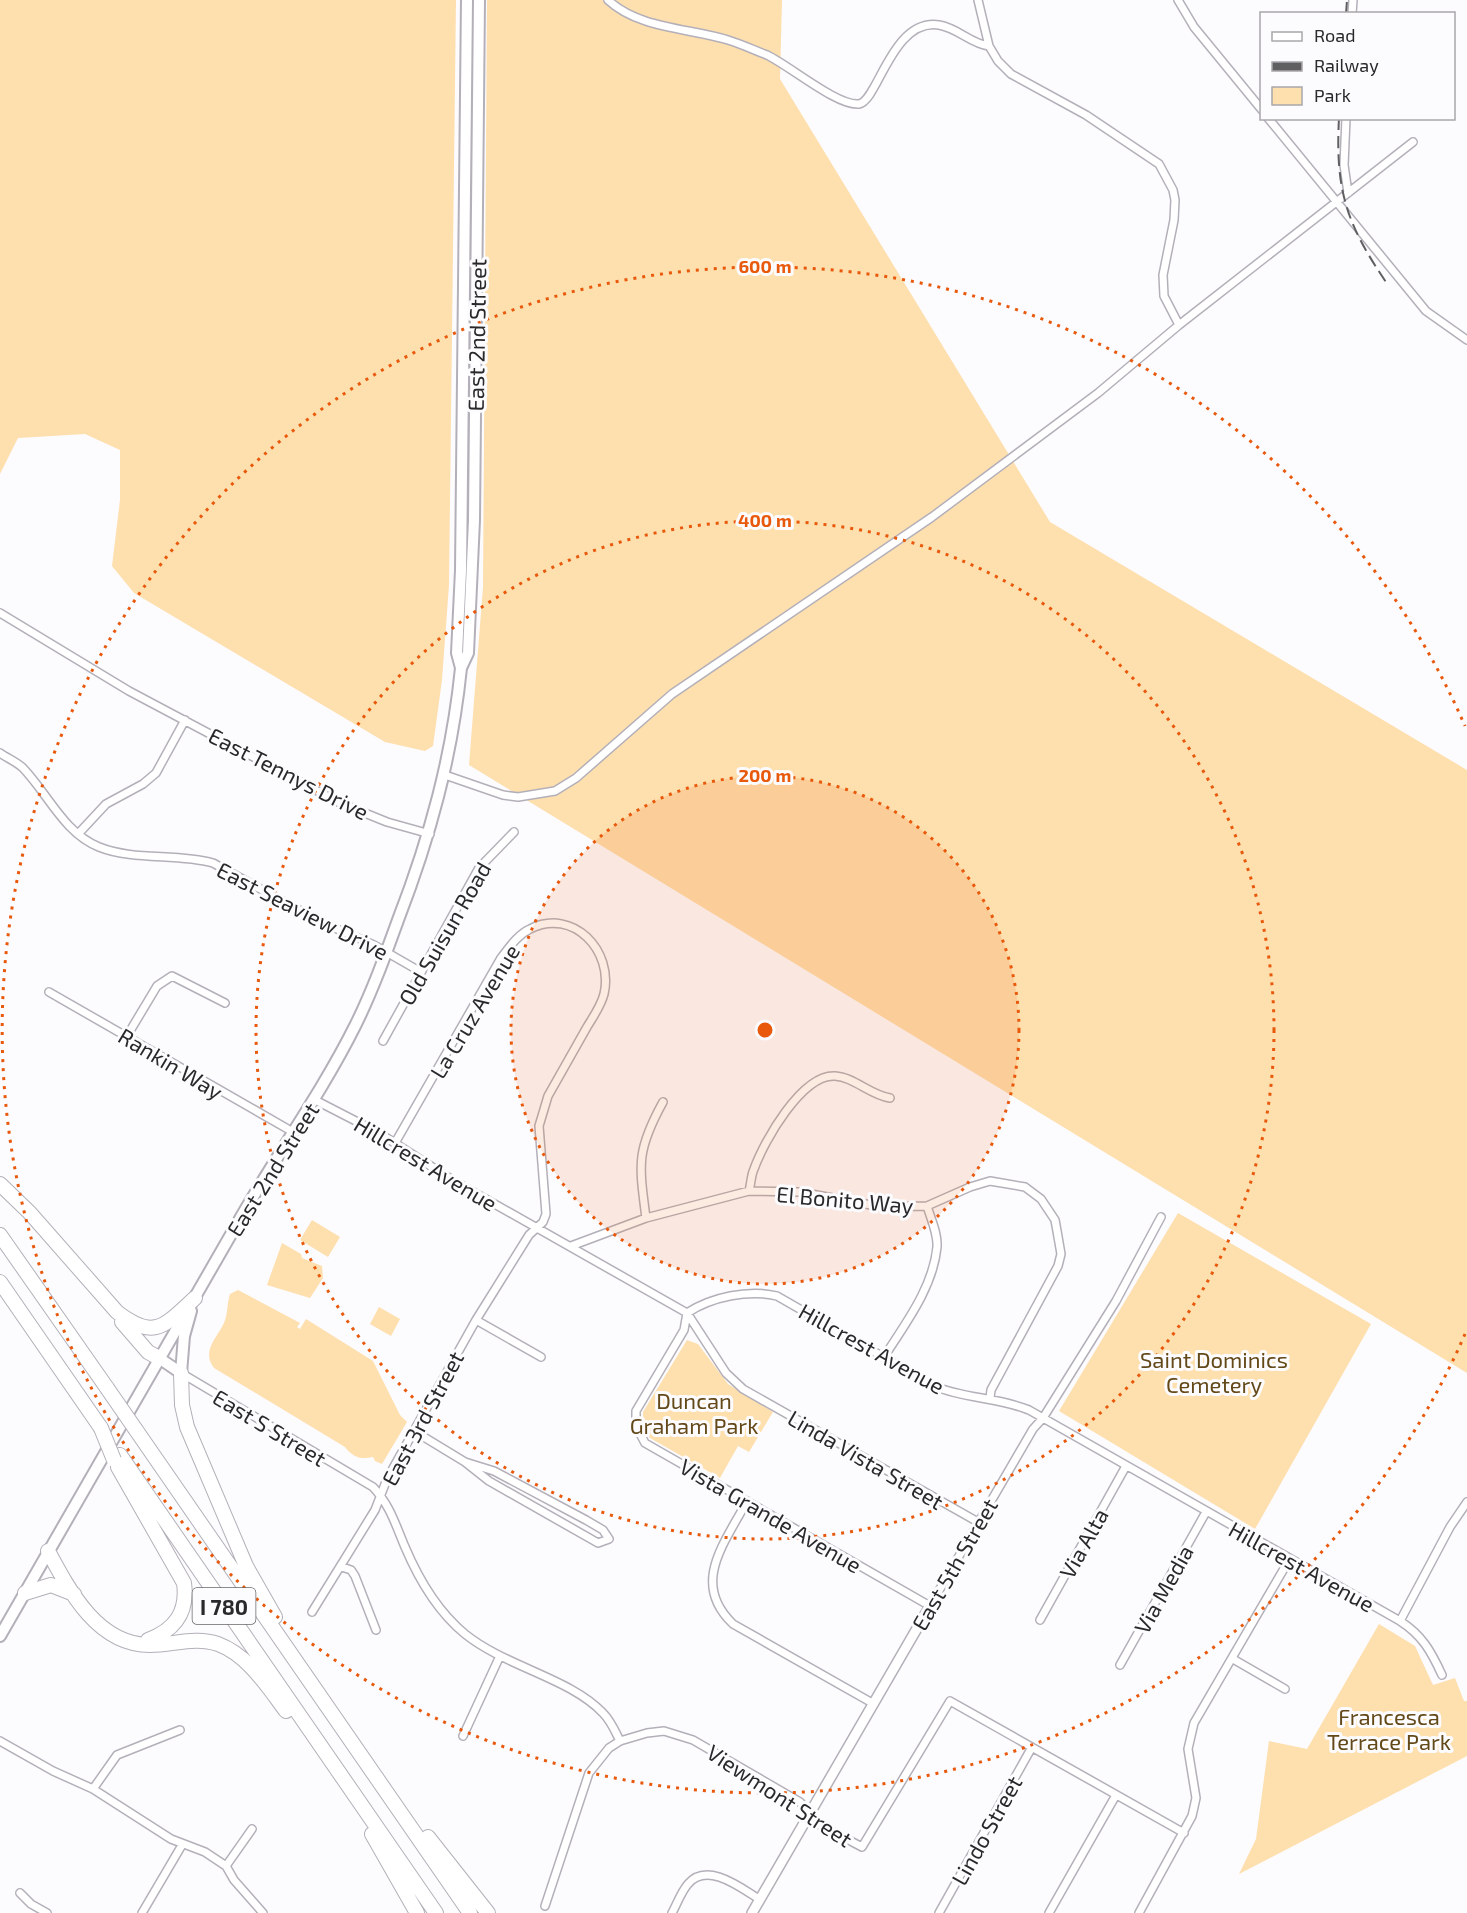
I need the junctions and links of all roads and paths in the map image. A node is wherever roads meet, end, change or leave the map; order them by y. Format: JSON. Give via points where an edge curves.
{"nodes":[{"id":1,"x":467,"y":0,"type":"edge"},
{"id":2,"x":479,"y":0,"type":"edge"},
{"id":3,"x":608,"y":0,"type":"edge"},
{"id":4,"x":978,"y":0,"type":"edge"},
{"id":5,"x":1178,"y":0,"type":"edge"},
{"id":6,"x":989,"y":46,"type":"junction"},
{"id":7,"x":1260,"y":108,"type":"edge"},
{"id":8,"x":1270,"y":120,"type":"edge"},
{"id":9,"x":1346,"y":120,"type":"edge"},
{"id":10,"x":1413,"y":142,"type":"dead end"},
{"id":11,"x":1348,"y":193,"type":"junction"},
{"id":12,"x":1336,"y":203,"type":"junction"},
{"id":13,"x":1179,"y":325,"type":"junction"},
{"id":14,"x":1467,"y":340,"type":"edge"},
{"id":15,"x":0,"y":613,"type":"edge"},
{"id":16,"x":461,"y":668,"type":"junction"},
{"id":17,"x":185,"y":720,"type":"junction"},
{"id":18,"x":0,"y":753,"type":"edge"},
{"id":19,"x":445,"y":775,"type":"junction"},
{"id":20,"x":513,"y":832,"type":"dead end"},
{"id":21,"x":79,"y":833,"type":"junction"},
{"id":22,"x":430,"y":834,"type":"junction"},
{"id":23,"x":387,"y":952,"type":"junction"},
{"id":24,"x":421,"y":972,"type":"junction"},
{"id":25,"x":50,"y":992,"type":"dead end"},
{"id":26,"x":225,"y":1003,"type":"dead end"},
{"id":27,"x":127,"y":1036,"type":"junction"},
{"id":28,"x":383,"y":1041,"type":"dead end"},
{"id":29,"x":890,"y":1098,"type":"dead end"},
{"id":30,"x":315,"y":1100,"type":"junction"},
{"id":31,"x":663,"y":1102,"type":"dead end"},
{"id":32,"x":292,"y":1132,"type":"junction"},
{"id":33,"x":395,"y":1143,"type":"junction"},
{"id":34,"x":0,"y":1184,"type":"edge"},
{"id":35,"x":749,"y":1191,"type":"junction"},
{"id":36,"x":927,"y":1206,"type":"junction"},
{"id":37,"x":1161,"y":1217,"type":"dead end"},
{"id":38,"x":646,"y":1218,"type":"junction"},
{"id":39,"x":537,"y":1228,"type":"junction"},
{"id":40,"x":0,"y":1235,"type":"edge"},
{"id":41,"x":571,"y":1246,"type":"junction"},
{"id":42,"x":0,"y":1282,"type":"edge"},
{"id":43,"x":195,"y":1298,"type":"junction"},
{"id":44,"x":117,"y":1312,"type":"junction"},
{"id":45,"x":687,"y":1313,"type":"junction"},
{"id":46,"x":476,"y":1320,"type":"junction"},
{"id":47,"x":541,"y":1357,"type":"dead end"},
{"id":48,"x":884,"y":1357,"type":"junction"},
{"id":49,"x":159,"y":1358,"type":"junction"},
{"id":50,"x":181,"y":1373,"type":"junction"},
{"id":51,"x":990,"y":1398,"type":"junction"},
{"id":52,"x":1043,"y":1418,"type":"junction"},
{"id":53,"x":414,"y":1431,"type":"junction"},
{"id":54,"x":117,"y":1458,"type":"junction"},
{"id":55,"x":465,"y":1462,"type":"junction"},
{"id":56,"x":1126,"y":1466,"type":"junction"},
{"id":57,"x":381,"y":1495,"type":"junction"},
{"id":58,"x":747,"y":1501,"type":"junction"},
{"id":59,"x":1467,"y":1502,"type":"edge"},
{"id":60,"x":1206,"y":1512,"type":"junction"},
{"id":61,"x":978,"y":1522,"type":"junction"},
{"id":62,"x":48,"y":1551,"type":"junction"},
{"id":63,"x":1289,"y":1560,"type":"junction"},
{"id":64,"x":342,"y":1567,"type":"junction"},
{"id":65,"x":25,"y":1593,"type":"junction"},
{"id":66,"x":76,"y":1596,"type":"junction"},
{"id":67,"x":930,"y":1606,"type":"junction"},
{"id":68,"x":312,"y":1612,"type":"dead end"},
{"id":69,"x":1040,"y":1620,"type":"dead end"},
{"id":70,"x":1400,"y":1621,"type":"junction"},
{"id":71,"x":376,"y":1630,"type":"dead end"},
{"id":72,"x":0,"y":1636,"type":"edge"},
{"id":73,"x":140,"y":1644,"type":"junction"},
{"id":74,"x":499,"y":1658,"type":"junction"},
{"id":75,"x":1233,"y":1659,"type":"junction"},
{"id":76,"x":1120,"y":1665,"type":"dead end"},
{"id":77,"x":300,"y":1667,"type":"junction"},
{"id":78,"x":1442,"y":1676,"type":"dead end"},
{"id":79,"x":1285,"y":1689,"type":"dead end"},
{"id":80,"x":874,"y":1704,"type":"junction"},
{"id":81,"x":180,"y":1730,"type":"dead end"},
{"id":82,"x":463,"y":1736,"type":"dead end"},
{"id":83,"x":0,"y":1741,"type":"edge"},
{"id":84,"x":620,"y":1741,"type":"junction"},
{"id":85,"x":1032,"y":1747,"type":"junction"},
{"id":86,"x":328,"y":1758,"type":"junction"},
{"id":87,"x":364,"y":1759,"type":"junction"},
{"id":88,"x":93,"y":1789,"type":"junction"},
{"id":89,"x":352,"y":1792,"type":"junction"},
{"id":90,"x":1116,"y":1795,"type":"junction"},
{"id":91,"x":810,"y":1814,"type":"junction"},
{"id":92,"x":252,"y":1829,"type":"dead end"},
{"id":93,"x":1184,"y":1833,"type":"junction"},
{"id":94,"x":182,"y":1845,"type":"junction"},
{"id":95,"x":226,"y":1866,"type":"junction"},
{"id":96,"x":20,"y":1893,"type":"dead end"},
{"id":97,"x":759,"y":1899,"type":"junction"},
{"id":98,"x":545,"y":1906,"type":"dead end"},
{"id":99,"x":48,"y":1913,"type":"edge"},
{"id":100,"x":142,"y":1913,"type":"edge"},
{"id":101,"x":263,"y":1913,"type":"edge"},
{"id":102,"x":417,"y":1913,"type":"edge"},
{"id":103,"x":436,"y":1913,"type":"edge"},
{"id":104,"x":470,"y":1913,"type":"edge"},
{"id":105,"x":488,"y":1913,"type":"edge"},
{"id":106,"x":672,"y":1913,"type":"edge"},
{"id":107,"x":752,"y":1913,"type":"edge"},
{"id":108,"x":939,"y":1913,"type":"edge"},
{"id":109,"x":1049,"y":1913,"type":"edge"},
{"id":110,"x":1140,"y":1913,"type":"edge"}],
"edges":[{"from":1,"to":16,"type":"main road","name":"East 2nd Street","via":[[457,654]]},
{"from":2,"to":16,"type":"main road","name":"East 2nd Street","via":[[474,520],[468,654]]},
{"from":3,"to":6,"type":"street","via":[[626,15],[728,40],[769,56],[837,99],[858,104],[870,94],[887,60],[916,30],[940,25]]},
{"from":4,"to":6,"type":"street"},
{"from":5,"to":7,"type":"street","via":[[1194,27]]},
{"from":6,"to":13,"type":"street","via":[[1011,74],[1086,115],[1159,164],[1173,189],[1174,200],[1163,275],[1164,296]]},
{"from":8,"to":12,"type":"street"},
{"from":9,"to":11,"type":"street","via":[[1344,165]]},
{"from":10,"to":11,"type":"street"},
{"from":11,"to":12,"type":"street"},
{"from":12,"to":13,"type":"street"},
{"from":12,"to":14,"type":"street","via":[[1426,311]]},
{"from":13,"to":19,"type":"street","via":[[1098,393],[932,517],[672,694],[576,778],[555,791],[518,797],[503,795]]},
{"from":15,"to":17,"type":"street","name":"East Tennys Drive","via":[[108,679]]},
{"from":16,"to":19,"type":"main road","name":"East 2nd Street"},
{"from":17,"to":21,"type":"street","via":[[156,773],[106,804]]},
{"from":17,"to":22,"type":"street","name":"East Tennys Drive","via":[[340,803]]},
{"from":18,"to":21,"type":"street","name":"East Seaview Drive","via":[[22,768],[51,807]]},
{"from":19,"to":22,"type":"main road","name":"East 2nd Street"},
{"from":20,"to":24,"type":"street","name":"Old Suisun Road","via":[[479,868]]},
{"from":21,"to":23,"type":"street","name":"East Seaview Drive","via":[[99,847],[213,863],[311,917]]},
{"from":22,"to":23,"type":"main road","name":"East 2nd Street"},
{"from":23,"to":24,"type":"street","name":"East Seaview Drive"},
{"from":23,"to":30,"type":"main road","name":"East 2nd Street","via":[[356,1024]]},
{"from":24,"to":28,"type":"street","name":"Old Suisun Road"},
{"from":25,"to":27,"type":"street","name":"Rankin Way"},
{"from":26,"to":27,"type":"street","via":[[172,976],[157,986]]},
{"from":27,"to":32,"type":"street","name":"Rankin Way"},
{"from":29,"to":35,"type":"street","via":[[878,1096],[843,1077],[812,1082],[782,1116],[753,1169]]},
{"from":30,"to":32,"type":"main road","name":"East 2nd Street"},
{"from":30,"to":33,"type":"street","name":"Hillcrest Avenue"},
{"from":31,"to":38,"type":"street","via":[[642,1142],[640,1163]]},
{"from":32,"to":43,"type":"main road","name":"East 2nd Street"},
{"from":33,"to":39,"type":"street","name":"Hillcrest Avenue"},
{"from":33,"to":39,"type":"street","name":"La Cruz Avenue","via":[[501,958],[516,939],[544,924],[561,923],[577,929],[600,951],[604,995],[543,1111],[539,1142],[547,1208]]},
{"from":34,"to":44,"type":"highway"},
{"from":35,"to":36,"type":"street","name":"El Bonito Way","via":[[800,1192],[882,1207]]},
{"from":35,"to":38,"type":"street","name":"El Bonito Way"},
{"from":36,"to":48,"type":"street","via":[[937,1247],[932,1269],[923,1293]]},
{"from":36,"to":51,"type":"street","name":"El Bonito Way","via":[[990,1181],[1025,1187],[1041,1199],[1054,1220],[1061,1254],[1058,1266],[990,1390]]},
{"from":37,"to":52,"type":"street","name":"East 5th Street","via":[[1116,1301]]},
{"from":38,"to":41,"type":"street","name":"El Bonito Way"},
{"from":39,"to":41,"type":"street","name":"Hillcrest Avenue"},
{"from":39,"to":46,"type":"street","name":"East 3rd Street"},
{"from":40,"to":77,"type":"highway","number":"I 780","bridge":true},
{"from":41,"to":45,"type":"street","name":"Hillcrest Avenue"},
{"from":42,"to":54,"type":"highway","bridge":true,"via":[[101,1428]]},
{"from":43,"to":44,"type":"highway","via":[[171,1320],[154,1329],[134,1324]]},
{"from":43,"to":49,"type":"main road","name":"East 2nd Street"},
{"from":43,"to":50,"type":"main road","via":[[184,1336]]},
{"from":44,"to":49,"type":"highway","via":[[148,1352]]},
{"from":45,"to":48,"type":"street","name":"Hillcrest Avenue","via":[[742,1294],[764,1293],[794,1304]]},
{"from":45,"to":58,"type":"street","name":"Vista Grande Avenue","via":[[684,1330],[636,1411],[636,1426],[645,1443]]},
{"from":45,"to":61,"type":"street","name":"Linda Vista Street","via":[[726,1373],[743,1389]]},
{"from":46,"to":47,"type":"street"},
{"from":46,"to":53,"type":"street","name":"East 3rd Street"},
{"from":48,"to":51,"type":"street","name":"Hillcrest Avenue","via":[[944,1391]]},
{"from":49,"to":50,"type":"main road","name":"East S Street"},
{"from":49,"to":62,"type":"main road","name":"East 2nd Street"},
{"from":50,"to":57,"type":"street","name":"East S Street"},
{"from":50,"to":77,"type":"highway","via":[[187,1427],[246,1566]]},
{"from":51,"to":52,"type":"street","name":"Hillcrest Avenue"},
{"from":52,"to":56,"type":"street","name":"Hillcrest Avenue"},
{"from":52,"to":61,"type":"street","name":"East 5th Street"},
{"from":53,"to":55,"type":"street"},
{"from":53,"to":57,"type":"street","name":"East 3rd Street"},
{"from":54,"to":73,"type":"highway","via":[[184,1583],[186,1596],[176,1624],[165,1634]]},
{"from":54,"to":86,"type":"highway","number":"I 780"},
{"from":55,"to":55,"type":"street","via":[[489,1481],[598,1543],[609,1539],[603,1530],[494,1471]]},
{"from":56,"to":60,"type":"street","name":"Hillcrest Avenue"},
{"from":56,"to":69,"type":"street","name":"Via Alta"},
{"from":57,"to":64,"type":"street","name":"East 3rd Street"},
{"from":57,"to":74,"type":"street","via":[[415,1569],[436,1603],[463,1632]]},
{"from":58,"to":67,"type":"street","name":"Vista Grande Avenue"},
{"from":58,"to":80,"type":"street","via":[[713,1570],[713,1595],[720,1610],[733,1624]]},
{"from":59,"to":70,"type":"street"},
{"from":60,"to":63,"type":"street","name":"Hillcrest Avenue"},
{"from":60,"to":76,"type":"street","name":"Via Media"},
{"from":61,"to":67,"type":"street","name":"East 5th Street"},
{"from":62,"to":65,"type":"main road","name":"East 2nd Street"},
{"from":62,"to":66,"type":"highway"},
{"from":63,"to":70,"type":"street","name":"Hillcrest Avenue"},
{"from":63,"to":75,"type":"street"},
{"from":64,"to":68,"type":"street","name":"East 3rd Street"},
{"from":64,"to":71,"type":"street","via":[[355,1576]]},
{"from":65,"to":66,"type":"highway","via":[[51,1585]]},
{"from":65,"to":72,"type":"main road","name":"East 2nd Street"},
{"from":66,"to":73,"type":"highway","via":[[104,1631],[123,1642]]},
{"from":67,"to":80,"type":"street","name":"East 5th Street"},
{"from":70,"to":78,"type":"street","name":"Hillcrest Avenue","via":[[1423,1638]]},
{"from":73,"to":86,"type":"highway","via":[[199,1640],[236,1653]]},
{"from":74,"to":82,"type":"street"},
{"from":74,"to":84,"type":"street","via":[[568,1688],[593,1705],[612,1724]]},
{"from":75,"to":79,"type":"street"},
{"from":75,"to":93,"type":"street","via":[[1194,1723],[1188,1749],[1196,1798]]},
{"from":77,"to":87,"type":"highway","number":"I 780"},
{"from":80,"to":91,"type":"street","name":"East 5th Street"},
{"from":81,"to":88,"type":"street","via":[[117,1755]]},
{"from":83,"to":88,"type":"street"},
{"from":84,"to":91,"type":"street","name":"Viewmont Street","via":[[647,1733],[680,1734],[800,1802]]},
{"from":84,"to":98,"type":"street","via":[[599,1758],[589,1773]]},
{"from":85,"to":90,"type":"street","name":"Viewmont Street"},
{"from":85,"to":91,"type":"street","name":"Viewmont Street","via":[[950,1701],[862,1847],[818,1824]]},
{"from":85,"to":108,"type":"street","name":"Lindo Street"},
{"from":86,"to":89,"type":"highway","number":"I 780"},
{"from":87,"to":104,"type":"highway","number":"I 780"},
{"from":87,"to":105,"type":"highway"},
{"from":88,"to":94,"type":"street"},
{"from":89,"to":102,"type":"highway"},
{"from":89,"to":103,"type":"highway","number":"I 780"},
{"from":90,"to":93,"type":"street","name":"Viewmont Street"},
{"from":90,"to":109,"type":"street"},
{"from":91,"to":97,"type":"street","name":"East 5th Street"},
{"from":92,"to":95,"type":"street"},
{"from":93,"to":110,"type":"street"},
{"from":94,"to":95,"type":"street","via":[[205,1852]]},
{"from":94,"to":100,"type":"street"},
{"from":95,"to":101,"type":"street"},
{"from":96,"to":99,"type":"street"},
{"from":97,"to":106,"type":"street","via":[[719,1876],[707,1875],[688,1883]]},
{"from":97,"to":107,"type":"street","name":"East 5th Street"}]}
